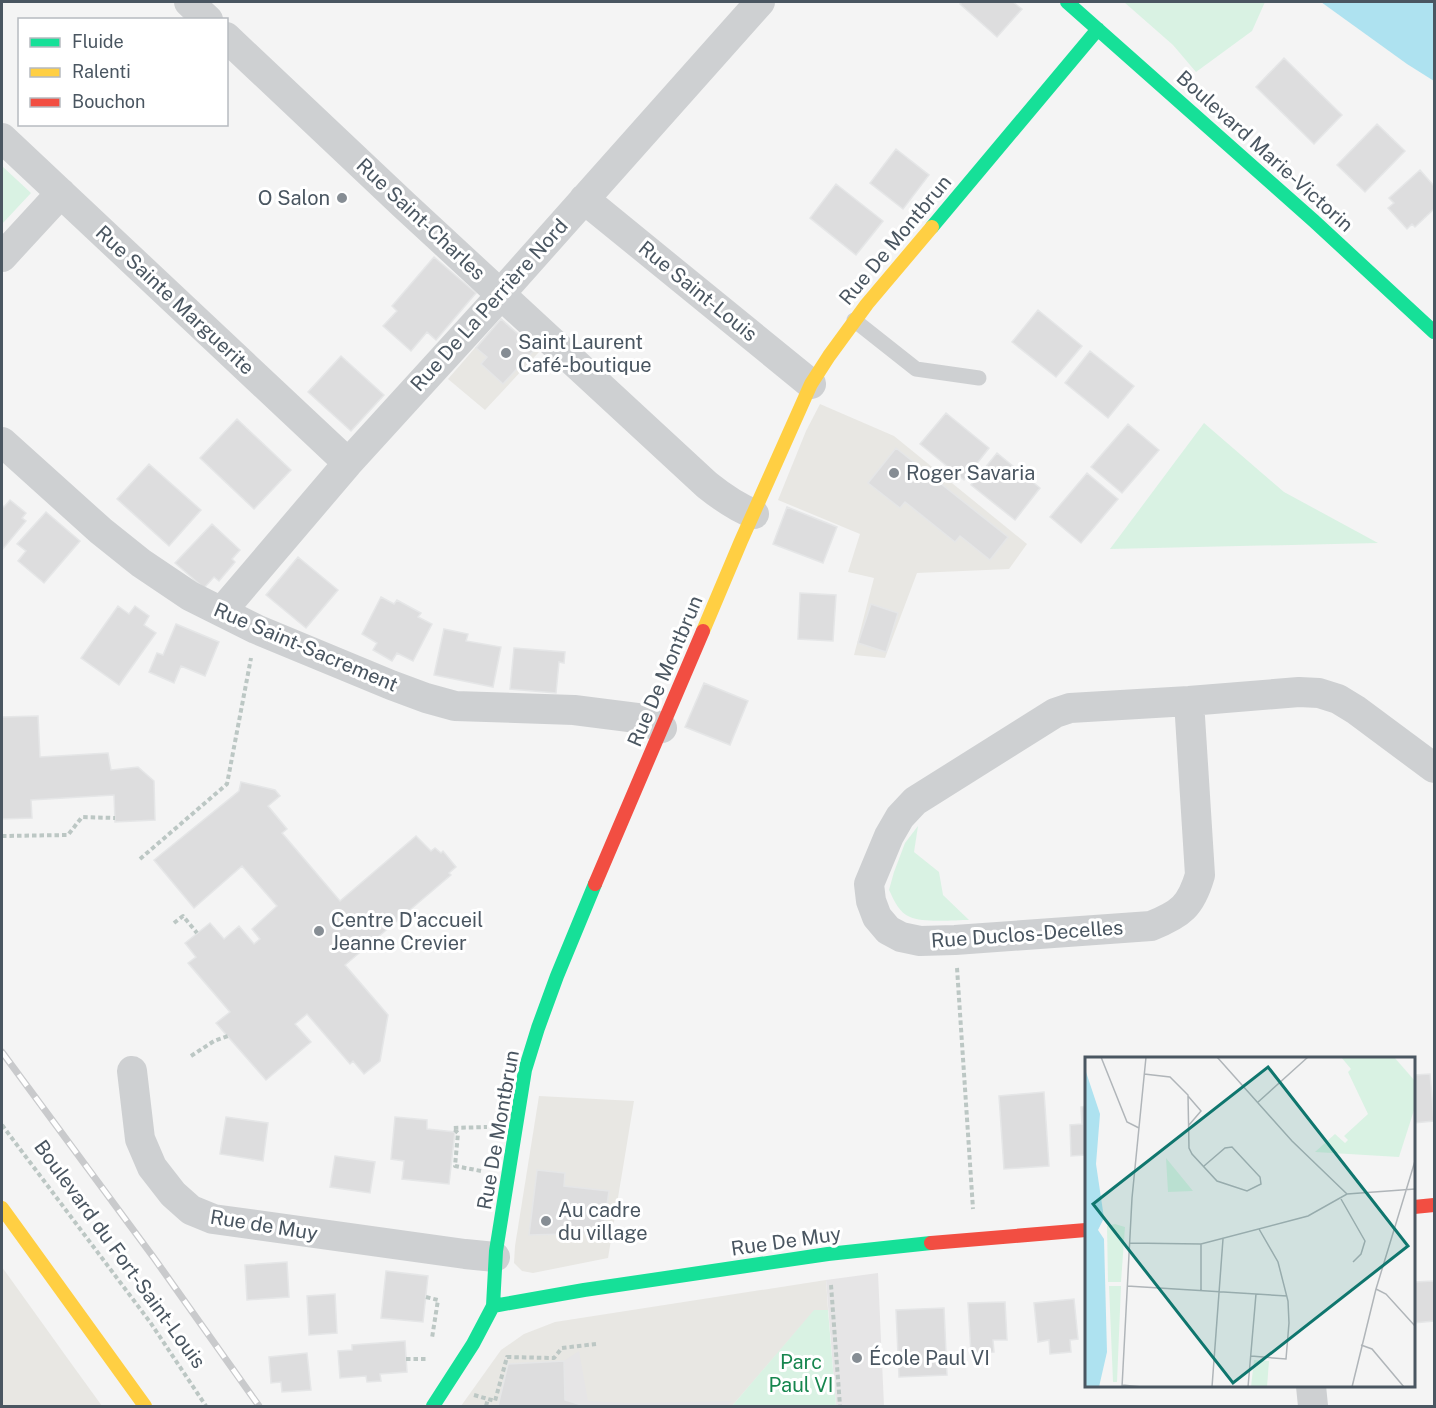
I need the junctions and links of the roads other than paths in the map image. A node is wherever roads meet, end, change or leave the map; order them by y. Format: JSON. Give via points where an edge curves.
{"nodes":[{"id":1,"x":189,"y":2,"type":"edge"},
{"id":2,"x":760,"y":2,"type":"edge"},
{"id":3,"x":1067,"y":2,"type":"edge"},
{"id":4,"x":206,"y":18,"type":"edge"},
{"id":5,"x":1098,"y":29,"type":"junction"},
{"id":6,"x":228,"y":38,"type":"edge"},
{"id":7,"x":2,"y":138,"type":"edge"},
{"id":8,"x":61,"y":194,"type":"junction"},
{"id":9,"x":584,"y":199,"type":"junction"},
{"id":10,"x":2,"y":257,"type":"edge"},
{"id":11,"x":500,"y":294,"type":"junction"},
{"id":12,"x":854,"y":320,"type":"junction"},
{"id":13,"x":1434,"y":332,"type":"edge"},
{"id":14,"x":979,"y":378,"type":"dead end"},
{"id":15,"x":811,"y":384,"type":"junction"},
{"id":16,"x":2,"y":442,"type":"edge"},
{"id":17,"x":348,"y":463,"type":"junction"},
{"id":18,"x":754,"y":514,"type":"junction"},
{"id":19,"x":222,"y":611,"type":"junction"},
{"id":20,"x":1190,"y":702,"type":"junction"},
{"id":21,"x":662,"y":728,"type":"junction"},
{"id":22,"x":1434,"y":768,"type":"edge"},
{"id":23,"x":132,"y":1071,"type":"dead end"},
{"id":24,"x":1434,"y":1205,"type":"edge"},
{"id":25,"x":1415,"y":1207,"type":"edge"},
{"id":26,"x":2,"y":1208,"type":"edge"},
{"id":27,"x":1085,"y":1230,"type":"edge"},
{"id":28,"x":495,"y":1257,"type":"junction"},
{"id":29,"x":494,"y":1306,"type":"junction"},
{"id":30,"x":1311,"y":1387,"type":"edge"},
{"id":31,"x":145,"y":1407,"type":"edge"},
{"id":32,"x":433,"y":1407,"type":"edge"},
{"id":33,"x":1313,"y":1407,"type":"edge"}],
"edges":[{"from":1,"to":4,"type":"street"},
{"from":2,"to":9,"type":"street","name":"Rue De La Perrière Nord"},
{"from":3,"to":5,"type":"street","name":"Boulevard Marie-Victorin"},
{"from":5,"to":12,"type":"street","name":"Rue De Montbrun"},
{"from":5,"to":13,"type":"street","name":"Boulevard Marie-Victorin"},
{"from":6,"to":11,"type":"street","name":"Rue Saint-Charles"},
{"from":7,"to":8,"type":"street","name":"Rue Sainte Marguerite"},
{"from":8,"to":10,"type":"street"},
{"from":8,"to":17,"type":"street","name":"Rue Sainte Marguerite"},
{"from":9,"to":11,"type":"street","name":"Rue De La Perrière Nord"},
{"from":9,"to":15,"type":"street","name":"Rue Saint-Louis"},
{"from":11,"to":17,"type":"street","name":"Rue De La Perrière Nord"},
{"from":11,"to":18,"type":"street","name":"Rue Saint-Charles","via":[[714,491]]},
{"from":12,"to":14,"type":"lane","via":[[916,369]]},
{"from":12,"to":15,"type":"street","name":"Rue De Montbrun"},
{"from":15,"to":18,"type":"street","name":"Rue De Montbrun"},
{"from":16,"to":19,"type":"street","name":"Rue Saint-Sacrement","via":[[141,564],[190,597]]},
{"from":17,"to":19,"type":"street","name":"Rue De La Perrière Nord"},
{"from":18,"to":21,"type":"street","name":"Rue De Montbrun"},
{"from":19,"to":21,"type":"street","name":"Rue Saint-Sacrement","via":[[390,685],[455,706],[574,710],[637,718]]},
{"from":20,"to":20,"type":"street","name":"Rue Duclos-Decelles","via":[[1070,708],[1055,713],[915,801],[889,836],[870,884],[877,917],[901,938],[920,941],[1151,926],[1178,913],[1188,903],[1200,875]]},
{"from":20,"to":22,"type":"street","name":"Rue Duclos-Decelles","via":[[1319,693],[1356,710]]},
{"from":21,"to":28,"type":"street","name":"Rue De Montbrun","via":[[538,1028],[525,1070]]},
{"from":23,"to":28,"type":"street","name":"Rue de Muy","via":[[140,1139],[152,1167],[191,1210],[213,1220]]},
{"from":24,"to":25,"type":"street"},
{"from":26,"to":31,"type":"street"},
{"from":27,"to":29,"type":"street","name":"Rue De Muy","via":[[828,1254]]},
{"from":28,"to":29,"type":"street","name":"Rue De Montbrun"},
{"from":29,"to":32,"type":"street","name":"Rue De Montbrun"},
{"from":30,"to":33,"type":"street"}]}
